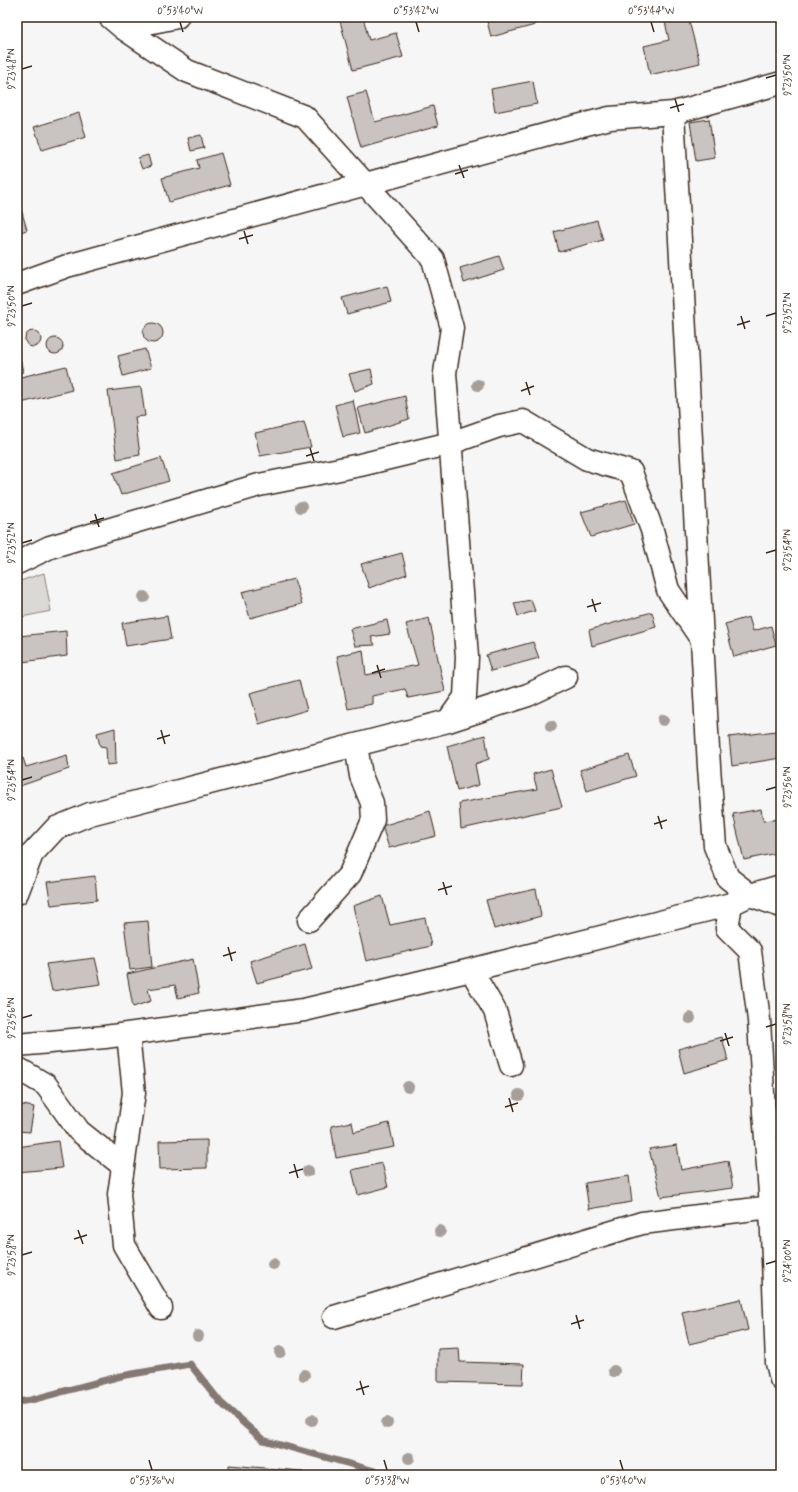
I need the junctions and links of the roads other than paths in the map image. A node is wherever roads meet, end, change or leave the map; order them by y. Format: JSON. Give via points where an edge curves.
{"nodes":[{"id":1,"x":177,"y":17,"type":"edge"},
{"id":2,"x":116,"y":23,"type":"edge"},
{"id":3,"x":781,"y":83,"type":"edge"},
{"id":4,"x":673,"y":113,"type":"junction"},
{"id":5,"x":366,"y":183,"type":"junction"},
{"id":6,"x":17,"y":284,"type":"edge"},
{"id":7,"x":451,"y":443,"type":"junction"},
{"id":8,"x":17,"y":563,"type":"edge"},
{"id":9,"x":702,"y":640,"type":"junction"},
{"id":10,"x":566,"y":677,"type":"dead end"},
{"id":11,"x":448,"y":721,"type":"junction"},
{"id":12,"x":356,"y":745,"type":"junction"},
{"id":13,"x":781,"y":886,"type":"edge"},
{"id":14,"x":17,"y":893,"type":"edge"},
{"id":15,"x":741,"y":899,"type":"junction"},
{"id":16,"x":781,"y":906,"type":"edge"},
{"id":17,"x":310,"y":920,"type":"dead end"},
{"id":18,"x":471,"y":970,"type":"junction"},
{"id":19,"x":128,"y":1034,"type":"junction"},
{"id":20,"x":17,"y":1045,"type":"edge"},
{"id":21,"x":511,"y":1064,"type":"dead end"},
{"id":22,"x":17,"y":1068,"type":"edge"},
{"id":23,"x":123,"y":1166,"type":"junction"},
{"id":24,"x":776,"y":1204,"type":"edge"},
{"id":25,"x":161,"y":1308,"type":"dead end"},
{"id":26,"x":334,"y":1317,"type":"dead end"},
{"id":27,"x":781,"y":1379,"type":"edge"}],
"edges":[{"from":1,"to":2,"type":"street"},
{"from":2,"to":5,"type":"street","via":[[187,71],[305,117]]},
{"from":3,"to":4,"type":"street"},
{"from":4,"to":5,"type":"street","via":[[610,118]]},
{"from":4,"to":9,"type":"street"},
{"from":5,"to":6,"type":"street","via":[[67,266]]},
{"from":5,"to":7,"type":"street","via":[[433,259],[452,328],[445,373]]},
{"from":7,"to":8,"type":"street","via":[[258,486],[50,547]]},
{"from":7,"to":9,"type":"street","via":[[499,426],[523,421],[587,459],[631,472],[652,530],[668,590]]},
{"from":7,"to":11,"type":"street","via":[[467,658],[465,696]]},
{"from":9,"to":15,"type":"street","via":[[715,846],[728,878]]},
{"from":10,"to":11,"type":"street","via":[[528,695]]},
{"from":11,"to":12,"type":"street"},
{"from":12,"to":14,"type":"street","via":[[90,814],[56,828],[32,854]]},
{"from":12,"to":17,"type":"street","via":[[361,776],[372,804],[373,820],[350,874]]},
{"from":13,"to":15,"type":"street"},
{"from":15,"to":16,"type":"street"},
{"from":15,"to":18,"type":"street"},
{"from":15,"to":24,"type":"street","via":[[727,928],[750,951],[759,1020],[764,1112]]},
{"from":18,"to":19,"type":"street","via":[[304,1010]]},
{"from":18,"to":21,"type":"street","via":[[494,1011]]},
{"from":19,"to":20,"type":"street"},
{"from":19,"to":23,"type":"street","via":[[134,1093]]},
{"from":22,"to":23,"type":"street","via":[[46,1085],[79,1131]]},
{"from":23,"to":25,"type":"street","via":[[119,1194],[124,1245]]},
{"from":24,"to":26,"type":"street","via":[[642,1223]]},
{"from":24,"to":27,"type":"street","via":[[777,1363]]}]}
